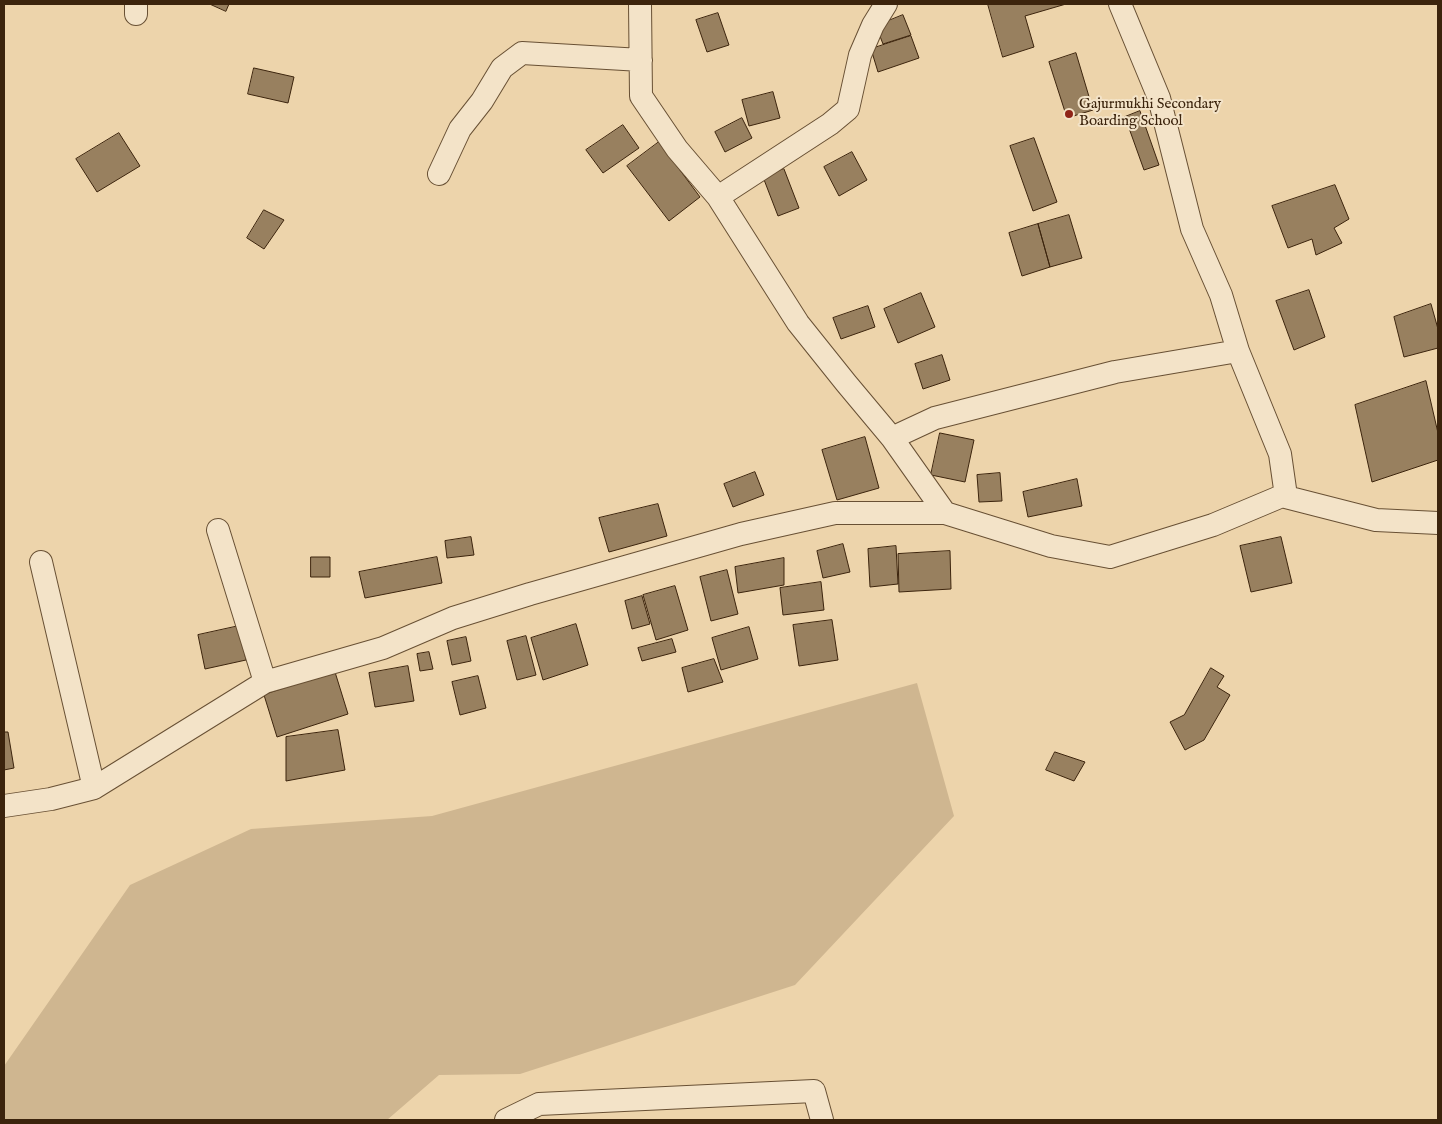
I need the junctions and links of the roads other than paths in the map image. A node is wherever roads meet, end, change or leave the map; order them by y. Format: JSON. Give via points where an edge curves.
{"nodes":[{"id":1,"x":640,"y":4,"type":"edge"},
{"id":2,"x":886,"y":4,"type":"edge"},
{"id":3,"x":1120,"y":4,"type":"edge"},
{"id":4,"x":641,"y":60,"type":"junction"},
{"id":5,"x":439,"y":174,"type":"dead end"},
{"id":6,"x":718,"y":197,"type":"junction"},
{"id":7,"x":1238,"y":351,"type":"junction"},
{"id":8,"x":892,"y":438,"type":"junction"},
{"id":9,"x":1282,"y":496,"type":"junction"},
{"id":10,"x":945,"y":513,"type":"junction"},
{"id":11,"x":1438,"y":523,"type":"edge"},
{"id":12,"x":218,"y":530,"type":"dead end"},
{"id":13,"x":40,"y":562,"type":"dead end"},
{"id":14,"x":265,"y":682,"type":"junction"},
{"id":15,"x":94,"y":788,"type":"junction"},
{"id":16,"x":4,"y":806,"type":"edge"},
{"id":17,"x":506,"y":1120,"type":"edge"},
{"id":18,"x":822,"y":1120,"type":"edge"}],
"edges":[{"from":1,"to":4,"type":"street"},
{"from":2,"to":6,"type":"street","via":[[860,55],[848,109]]},
{"from":3,"to":7,"type":"street","via":[[1159,98],[1192,228],[1221,295]]},
{"from":4,"to":5,"type":"street","via":[[522,53],[502,68],[460,129]]},
{"from":4,"to":6,"type":"street","via":[[641,96],[677,149]]},
{"from":6,"to":8,"type":"street","via":[[798,322]]},
{"from":7,"to":8,"type":"street","via":[[1115,372],[945,415]]},
{"from":7,"to":9,"type":"street","via":[[1280,454],[1286,496]]},
{"from":8,"to":10,"type":"street"},
{"from":9,"to":10,"type":"street","via":[[1213,525],[1110,558],[1051,546]]},
{"from":9,"to":11,"type":"street","via":[[1376,520]]},
{"from":10,"to":14,"type":"street","via":[[835,513],[741,534],[453,618],[383,648]]},
{"from":12,"to":14,"type":"street"},
{"from":13,"to":15,"type":"street"},
{"from":14,"to":15,"type":"street"},
{"from":15,"to":16,"type":"street"},
{"from":17,"to":18,"type":"street","via":[[539,1104],[814,1090]]}]}
